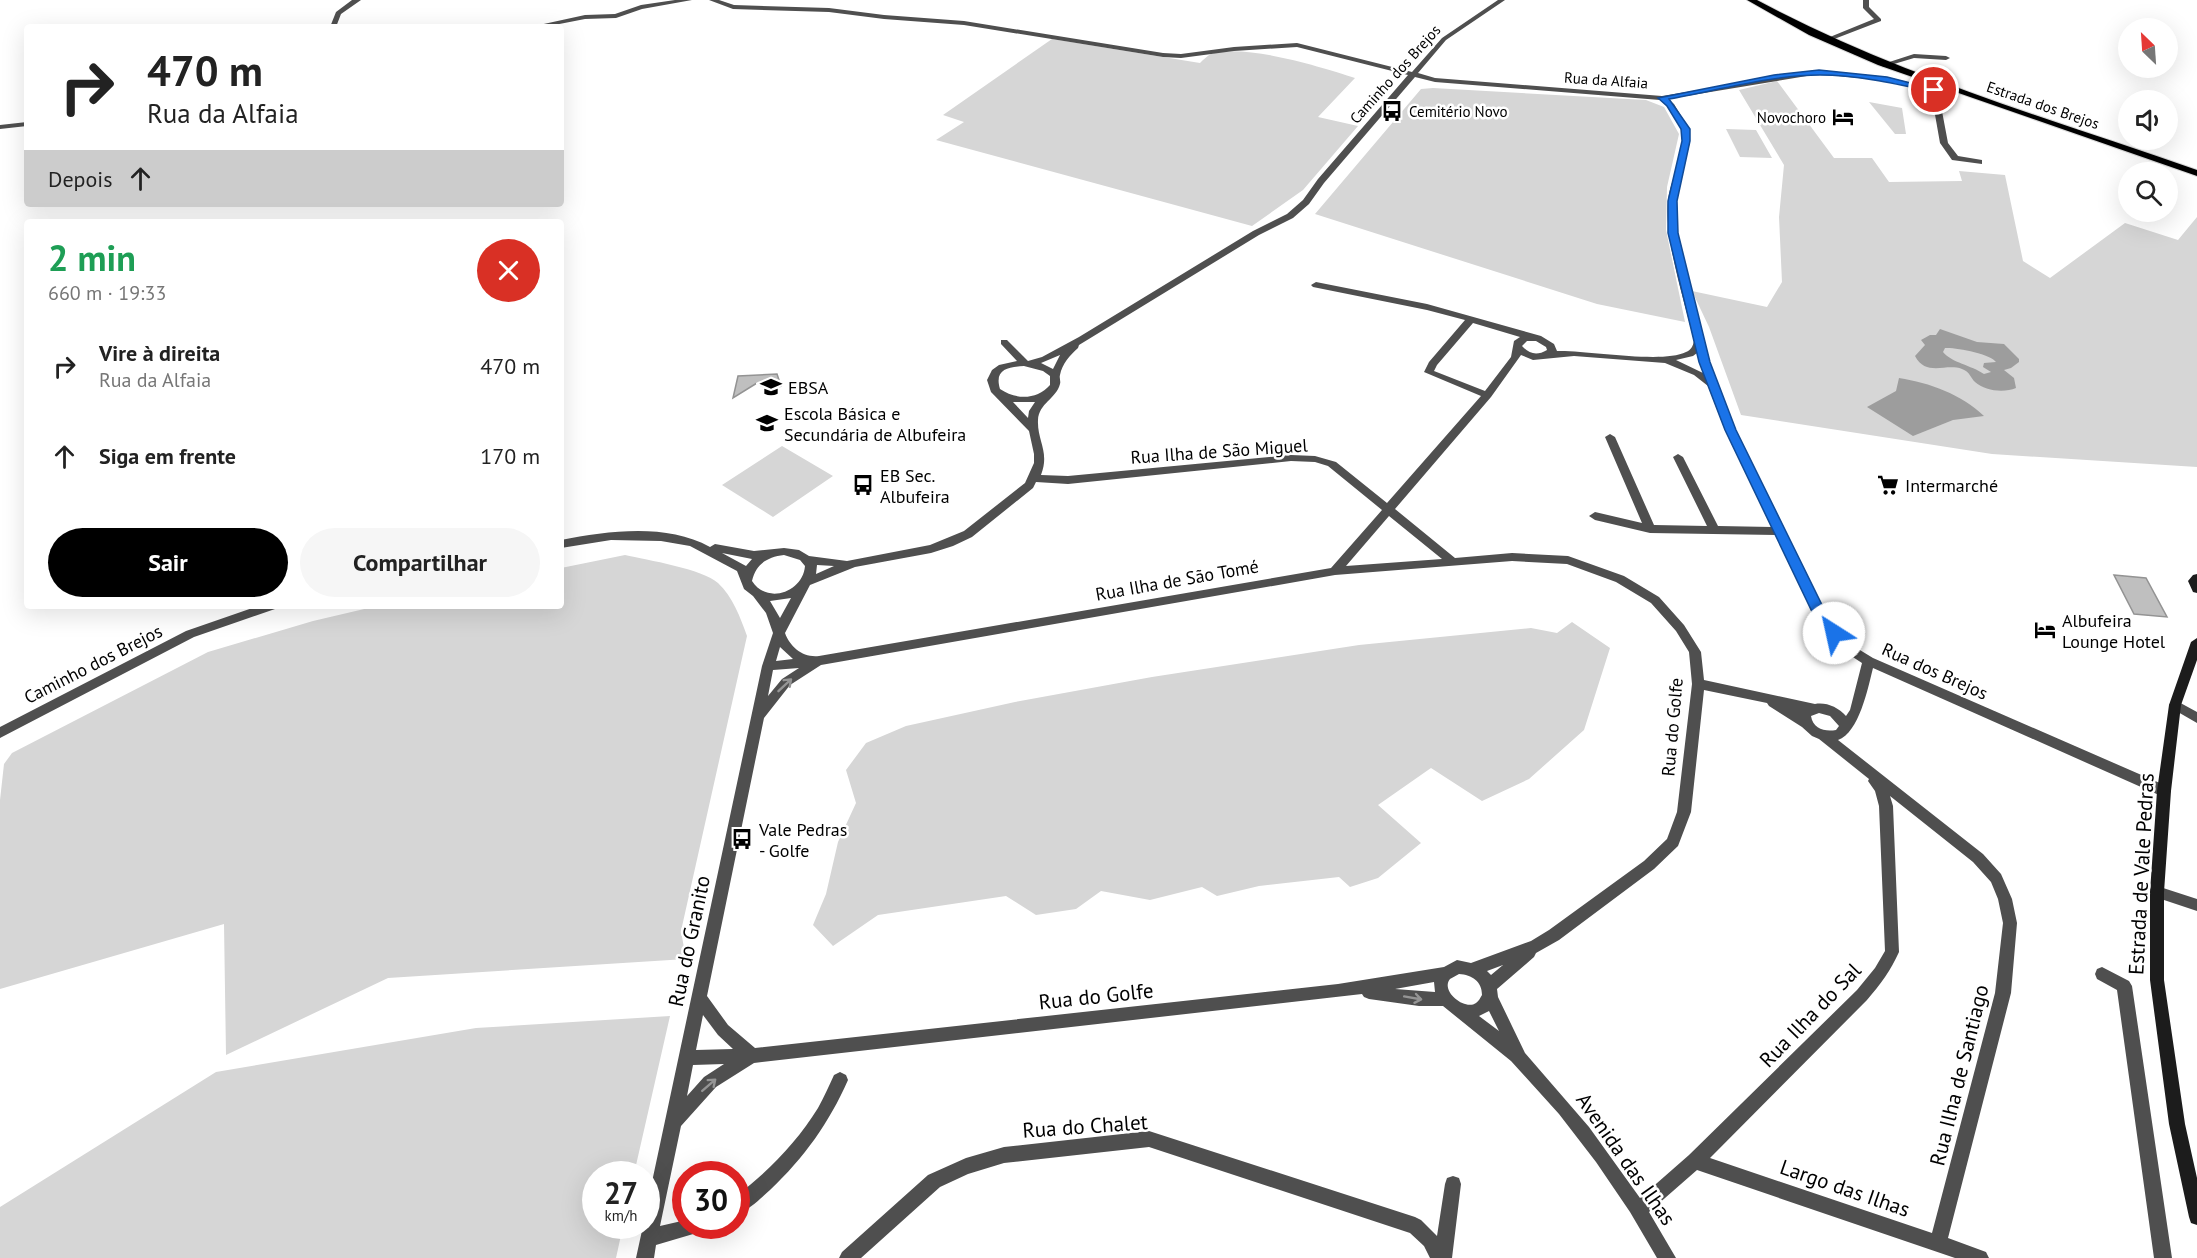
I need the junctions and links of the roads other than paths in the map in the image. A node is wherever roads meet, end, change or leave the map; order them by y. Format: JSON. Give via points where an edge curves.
{"nodes":[{"id":1,"x":358,"y":0,"type":"edge"},
{"id":2,"x":689,"y":0,"type":"edge"},
{"id":3,"x":712,"y":0,"type":"edge"},
{"id":4,"x":1502,"y":0,"type":"edge"},
{"id":5,"x":1751,"y":0,"type":"edge"},
{"id":6,"x":1866,"y":0,"type":"edge"},
{"id":7,"x":333,"y":24,"type":"edge"},
{"id":8,"x":547,"y":24,"type":"edge"},
{"id":9,"x":1827,"y":40,"type":"junction"},
{"id":10,"x":1946,"y":57,"type":"dead end"},
{"id":11,"x":1884,"y":65,"type":"junction"},
{"id":12,"x":1414,"y":74,"type":"junction"},
{"id":13,"x":1903,"y":77,"type":"junction"},
{"id":14,"x":1936,"y":87,"type":"junction"},
{"id":15,"x":1662,"y":98,"type":"junction"},
{"id":16,"x":24,"y":124,"type":"edge"},
{"id":17,"x":0,"y":127,"type":"edge"},
{"id":18,"x":1979,"y":162,"type":"dead end"},
{"id":19,"x":2197,"y":174,"type":"edge"},
{"id":20,"x":1316,"y":285,"type":"dead end"},
{"id":21,"x":1470,"y":320,"type":"junction"},
{"id":22,"x":1532,"y":337,"type":"junction"},
{"id":23,"x":1082,"y":339,"type":"junction"},
{"id":24,"x":1545,"y":340,"type":"junction"},
{"id":25,"x":1699,"y":341,"type":"junction"},
{"id":26,"x":1517,"y":346,"type":"junction"},
{"id":27,"x":1550,"y":354,"type":"junction"},
{"id":28,"x":1537,"y":357,"type":"junction"},
{"id":29,"x":1615,"y":357,"type":"junction"},
{"id":30,"x":1681,"y":361,"type":"junction"},
{"id":31,"x":1029,"y":362,"type":"junction"},
{"id":32,"x":1704,"y":362,"type":"junction"},
{"id":33,"x":1002,"y":368,"type":"junction"},
{"id":34,"x":1504,"y":372,"type":"junction"},
{"id":35,"x":1055,"y":375,"type":"junction"},
{"id":36,"x":1714,"y":386,"type":"junction"},
{"id":37,"x":1046,"y":394,"type":"junction"},
{"id":38,"x":1001,"y":395,"type":"junction"},
{"id":39,"x":1487,"y":395,"type":"junction"},
{"id":40,"x":1034,"y":431,"type":"junction"},
{"id":41,"x":1610,"y":437,"type":"dead end"},
{"id":42,"x":1678,"y":457,"type":"dead end"},
{"id":43,"x":1035,"y":478,"type":"junction"},
{"id":44,"x":1389,"y":510,"type":"junction"},
{"id":45,"x":1595,"y":516,"type":"dead end"},
{"id":46,"x":1650,"y":529,"type":"junction"},
{"id":47,"x":1715,"y":531,"type":"junction"},
{"id":48,"x":1781,"y":531,"type":"junction"},
{"id":49,"x":690,"y":541,"type":"junction"},
{"id":50,"x":564,"y":544,"type":"edge"},
{"id":51,"x":767,"y":555,"type":"junction"},
{"id":52,"x":808,"y":560,"type":"junction"},
{"id":53,"x":1452,"y":561,"type":"junction"},
{"id":54,"x":853,"y":563,"type":"junction"},
{"id":55,"x":1335,"y":571,"type":"junction"},
{"id":56,"x":2197,"y":578,"type":"edge"},
{"id":57,"x":746,"y":581,"type":"junction"},
{"id":58,"x":807,"y":584,"type":"junction"},
{"id":59,"x":2197,"y":589,"type":"edge"},
{"id":60,"x":758,"y":595,"type":"junction"},
{"id":61,"x":262,"y":609,"type":"edge"},
{"id":62,"x":777,"y":632,"type":"junction"},
{"id":63,"x":2197,"y":642,"type":"edge"},
{"id":64,"x":819,"y":661,"type":"junction"},
{"id":65,"x":1869,"y":661,"type":"junction"},
{"id":66,"x":768,"y":666,"type":"junction"},
{"id":67,"x":1698,"y":684,"type":"junction"},
{"id":68,"x":1767,"y":700,"type":"junction"},
{"id":69,"x":2175,"y":705,"type":"junction"},
{"id":70,"x":1818,"y":708,"type":"junction"},
{"id":71,"x":1856,"y":711,"type":"junction"},
{"id":72,"x":758,"y":718,"type":"junction"},
{"id":73,"x":2197,"y":718,"type":"edge"},
{"id":74,"x":1807,"y":724,"type":"junction"},
{"id":75,"x":1843,"y":730,"type":"junction"},
{"id":76,"x":0,"y":733,"type":"edge"},
{"id":77,"x":1824,"y":736,"type":"junction"},
{"id":78,"x":1862,"y":766,"type":"junction"},
{"id":79,"x":2164,"y":791,"type":"junction"},
{"id":80,"x":1912,"y":805,"type":"junction"},
{"id":81,"x":1886,"y":811,"type":"junction"},
{"id":82,"x":2157,"y":892,"type":"junction"},
{"id":83,"x":2197,"y":905,"type":"edge"},
{"id":84,"x":1536,"y":946,"type":"junction"},
{"id":85,"x":1473,"y":969,"type":"junction"},
{"id":86,"x":1444,"y":974,"type":"junction"},
{"id":87,"x":2102,"y":974,"type":"dead end"},
{"id":88,"x":1338,"y":991,"type":"junction"},
{"id":89,"x":1489,"y":991,"type":"junction"},
{"id":90,"x":699,"y":997,"type":"junction"},
{"id":91,"x":1446,"y":999,"type":"junction"},
{"id":92,"x":1461,"y":1010,"type":"junction"},
{"id":93,"x":752,"y":1056,"type":"junction"},
{"id":94,"x":686,"y":1058,"type":"junction"},
{"id":95,"x":1522,"y":1061,"type":"junction"},
{"id":96,"x":840,"y":1080,"type":"dead end"},
{"id":97,"x":673,"y":1122,"type":"junction"},
{"id":98,"x":1695,"y":1161,"type":"junction"},
{"id":99,"x":1453,"y":1184,"type":"dead end"},
{"id":100,"x":660,"y":1185,"type":"edge"},
{"id":101,"x":750,"y":1197,"type":"edge"},
{"id":102,"x":1640,"y":1209,"type":"junction"},
{"id":103,"x":2197,"y":1217,"type":"edge"},
{"id":104,"x":649,"y":1239,"type":"edge"},
{"id":105,"x":1938,"y":1244,"type":"junction"},
{"id":106,"x":852,"y":1257,"type":"edge"},
{"id":107,"x":645,"y":1258,"type":"edge"},
{"id":108,"x":1441,"y":1258,"type":"edge"},
{"id":109,"x":1667,"y":1258,"type":"edge"},
{"id":110,"x":1980,"y":1258,"type":"edge"},
{"id":111,"x":2163,"y":1258,"type":"edge"}],
"edges":[{"from":1,"to":7,"type":"street","via":[[340,11]]},
{"from":2,"to":8,"type":"street","via":[[641,7],[616,16],[585,16]]},
{"from":3,"to":12,"type":"street","name":"Rua da Alfaia","via":[[733,7],[829,10],[964,23],[1163,55],[1297,45]]},
{"from":4,"to":12,"type":"street","name":"Caminho dos Brejos","via":[[1444,39]]},
{"from":5,"to":9,"type":"main road","name":"Estrada dos Brejos"},
{"from":6,"to":9,"type":"street","via":[[1866,8],[1879,20]]},
{"from":9,"to":11,"type":"main road","name":"Estrada dos Brejos"},
{"from":10,"to":11,"type":"street","via":[[1914,56]]},
{"from":11,"to":13,"type":"main road","name":"Estrada dos Brejos"},
{"from":12,"to":15,"type":"street","name":"Rua da Alfaia","via":[[1503,87]]},
{"from":12,"to":23,"type":"street","name":"Caminho dos Brejos","via":[[1290,216]]},
{"from":13,"to":14,"type":"main road","name":"Estrada dos Brejos"},
{"from":13,"to":15,"type":"street","name":"Rua da Alfaia","via":[[1819,72]]},
{"from":14,"to":18,"type":"street","via":[[1944,143],[1955,158]]},
{"from":14,"to":19,"type":"main road","name":"Estrada dos Brejos"},
{"from":15,"to":25,"type":"street","name":"Rua dos Brejos","via":[[1685,129],[1686,141],[1672,201],[1673,233]]},
{"from":16,"to":17,"type":"street"},
{"from":20,"to":21,"type":"street"},
{"from":21,"to":22,"type":"street"},
{"from":21,"to":39,"type":"street","via":[[1429,372]]},
{"from":22,"to":24,"type":"street"},
{"from":22,"to":26,"type":"street","via":[[1521,339]]},
{"from":23,"to":31,"type":"street","via":[[1045,359]]},
{"from":23,"to":35,"type":"street","via":[[1064,356]]},
{"from":24,"to":27,"type":"street","via":[[1551,346]]},
{"from":24,"to":29,"type":"street"},
{"from":25,"to":30,"type":"street","via":[[1696,349]]},
{"from":25,"to":32,"type":"street","name":"Rua dos Brejos"},
{"from":26,"to":28,"type":"street"},
{"from":26,"to":34,"type":"street","via":[[1516,357]]},
{"from":27,"to":28,"type":"street"},
{"from":27,"to":29,"type":"street"},
{"from":28,"to":34,"type":"street"},
{"from":29,"to":30,"type":"street"},
{"from":30,"to":32,"type":"street","via":[[1696,365]]},
{"from":30,"to":36,"type":"street"},
{"from":31,"to":33,"type":"street"},
{"from":31,"to":33,"type":"street","via":[[1004,342]]},
{"from":31,"to":35,"type":"street","via":[[1050,369]]},
{"from":32,"to":36,"type":"street","name":"Rua dos Brejos"},
{"from":33,"to":38,"type":"street","via":[[992,381]]},
{"from":34,"to":39,"type":"street"},
{"from":35,"to":37,"type":"street","via":[[1055,385]]},
{"from":36,"to":48,"type":"street","name":"Rua dos Brejos","via":[[1730,430]]},
{"from":37,"to":38,"type":"street","via":[[1029,400]]},
{"from":37,"to":40,"type":"street","via":[[1034,412]]},
{"from":38,"to":40,"type":"street"},
{"from":39,"to":44,"type":"street"},
{"from":40,"to":43,"type":"street","via":[[1041,458]]},
{"from":41,"to":46,"type":"street"},
{"from":42,"to":47,"type":"street"},
{"from":43,"to":44,"type":"street","name":"Rua Ilha de São Miguel","via":[[1068,480],[1291,458],[1315,459],[1332,464]]},
{"from":43,"to":54,"type":"street","via":[[968,534],[949,543]]},
{"from":44,"to":53,"type":"street","name":"Rua Ilha de São Miguel"},
{"from":44,"to":55,"type":"street"},
{"from":45,"to":46,"type":"street"},
{"from":46,"to":47,"type":"street"},
{"from":47,"to":48,"type":"street"},
{"from":48,"to":65,"type":"street","name":"Rua dos Brejos","via":[[1823,620],[1846,647]]},
{"from":49,"to":50,"type":"street","via":[[645,534]]},
{"from":49,"to":51,"type":"street","via":[[741,554]]},
{"from":49,"to":57,"type":"street","via":[[742,569]]},
{"from":51,"to":52,"type":"street","via":[[790,552]]},
{"from":51,"to":57,"type":"street","via":[[755,561]]},
{"from":52,"to":54,"type":"street"},
{"from":52,"to":58,"type":"street","via":[[812,573]]},
{"from":53,"to":55,"type":"street","name":"Rua do Golfe"},
{"from":53,"to":67,"type":"street","name":"Rua do Golfe","via":[[1512,557],[1568,560],[1620,579],[1655,600],[1680,628],[1695,652]]},
{"from":54,"to":58,"type":"street"},
{"from":55,"to":64,"type":"street","name":"Rua Ilha de São Tomé"},
{"from":56,"to":59,"type":"main road"},
{"from":57,"to":60,"type":"street"},
{"from":58,"to":60,"type":"street","via":[[780,597]]},
{"from":58,"to":62,"type":"street","name":"Rua do Granito"},
{"from":60,"to":62,"type":"street","via":[[774,618]]},
{"from":61,"to":76,"type":"street","name":"Caminho dos Brejos","via":[[190,634]]},
{"from":62,"to":64,"type":"street","via":[[796,657]]},
{"from":62,"to":66,"type":"street","name":"Rua do Granito"},
{"from":63,"to":69,"type":"main road","name":"Estrada de Vale Pedras"},
{"from":64,"to":66,"type":"street","name":"Rua Ilha de São Tomé"},
{"from":72,"to":64,"type":"street","one_way":true,"via":[[786,682]]},
{"from":65,"to":71,"type":"street"},
{"from":65,"to":79,"type":"street","name":"Rua dos Brejos"},
{"from":66,"to":72,"type":"street","name":"Rua do Granito"},
{"from":67,"to":68,"type":"street"},
{"from":67,"to":84,"type":"street","name":"Rua do Golfe","via":[[1684,812],[1673,842],[1588,912]]},
{"from":68,"to":70,"type":"street"},
{"from":68,"to":74,"type":"street"},
{"from":69,"to":73,"type":"street"},
{"from":69,"to":79,"type":"main road","name":"Estrada de Vale Pedras"},
{"from":70,"to":71,"type":"street"},
{"from":70,"to":74,"type":"street","via":[[1805,713]]},
{"from":70,"to":75,"type":"street","via":[[1835,713]]},
{"from":71,"to":75,"type":"street"},
{"from":72,"to":90,"type":"street","name":"Rua do Granito"},
{"from":74,"to":77,"type":"street"},
{"from":75,"to":77,"type":"street"},
{"from":75,"to":78,"type":"street"},
{"from":77,"to":78,"type":"street"},
{"from":78,"to":80,"type":"street","name":"Rua Ilha de Santiago"},
{"from":78,"to":81,"type":"street","name":"Rua Ilha do Sal","via":[[1881,789]]},
{"from":79,"to":82,"type":"main road","name":"Estrada de Vale Pedras"},
{"from":80,"to":81,"type":"street","via":[[1897,805]]},
{"from":80,"to":105,"type":"street","name":"Rua Ilha de Santiago","via":[[1978,858],[1996,878],[2010,923],[2003,993]]},
{"from":81,"to":98,"type":"street","name":"Rua Ilha do Sal","via":[[1892,952],[1880,974]]},
{"from":82,"to":83,"type":"street"},
{"from":82,"to":103,"type":"main road","name":"Estrada de Vale Pedras","via":[[2157,992],[2177,1124]]},
{"from":84,"to":85,"type":"street","name":"Rua do Golfe"},
{"from":84,"to":89,"type":"street"},
{"from":85,"to":86,"type":"street","name":"Rua do Golfe","via":[[1456,967]]},
{"from":85,"to":89,"type":"street","via":[[1485,979]]},
{"from":86,"to":88,"type":"street","name":"Rua do Golfe"},
{"from":86,"to":91,"type":"street","via":[[1440,986]]},
{"from":87,"to":111,"type":"street","via":[[2124,986]]},
{"from":88,"to":91,"type":"street","one_way":true},
{"from":88,"to":93,"type":"street","name":"Rua do Golfe"},
{"from":89,"to":92,"type":"street","via":[[1488,1002],[1477,1011]]},
{"from":89,"to":95,"type":"street","name":"Avenida das Ilhas"},
{"from":90,"to":93,"type":"street","via":[[723,1030]]},
{"from":90,"to":94,"type":"street","name":"Rua do Granito"},
{"from":91,"to":92,"type":"street"},
{"from":92,"to":95,"type":"street","name":"Avenida das Ilhas"},
{"from":93,"to":94,"type":"street","name":"Rua do Golfe"},
{"from":97,"to":93,"type":"street","name":"Rua do Golfe","one_way":true,"via":[[710,1082]]},
{"from":94,"to":97,"type":"street","name":"Rua do Granito"},
{"from":95,"to":102,"type":"street","name":"Avenida das Ilhas","via":[[1584,1131]]},
{"from":96,"to":101,"type":"street","via":[[812,1131]]},
{"from":97,"to":100,"type":"street","name":"Rua do Granito"},
{"from":98,"to":102,"type":"street","name":"Rua Ilha do Sal"},
{"from":98,"to":105,"type":"street","name":"Largo das Ilhas"},
{"from":99,"to":108,"type":"street"},
{"from":102,"to":109,"type":"street","name":"Avenida das Ilhas"},
{"from":104,"to":107,"type":"street","name":"Rua do Granito"},
{"from":105,"to":110,"type":"street","name":"Largo das Ilhas"},
{"from":106,"to":108,"type":"street","name":"Rua do Chalet","via":[[934,1181],[966,1166],[1004,1155],[1149,1139],[1415,1226]]}]}
